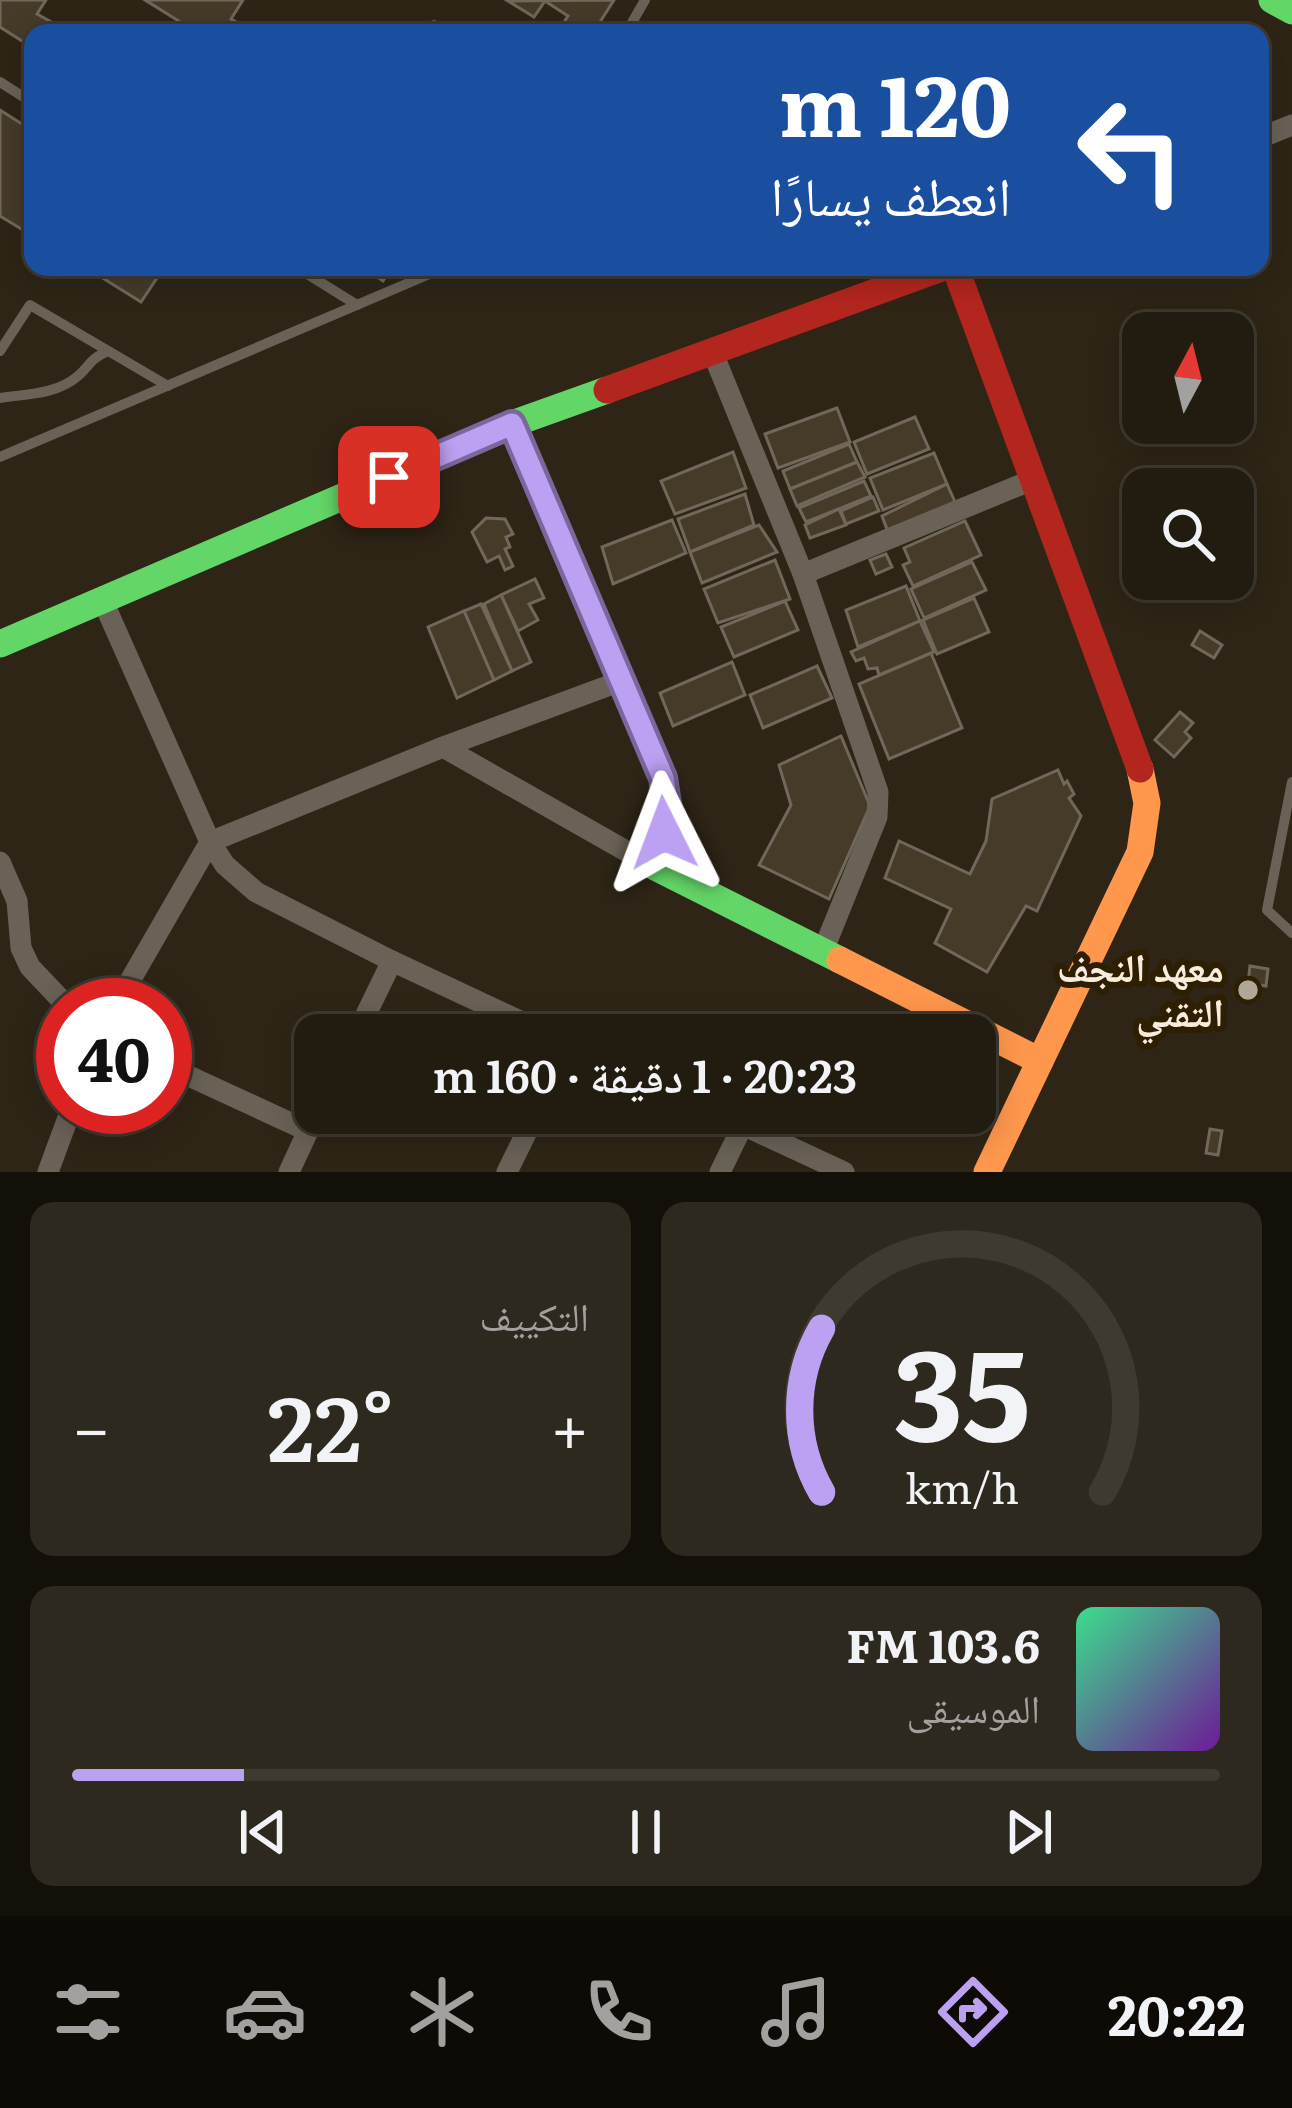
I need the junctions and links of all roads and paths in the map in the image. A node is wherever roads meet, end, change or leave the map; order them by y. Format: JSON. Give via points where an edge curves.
{"nodes":[{"id":1,"x":1273,"y":0,"type":"edge"},
{"id":2,"x":1292,"y":11,"type":"edge"},
{"id":3,"x":310,"y":276,"type":"edge"},
{"id":4,"x":425,"y":276,"type":"edge"},
{"id":5,"x":919,"y":276,"type":"edge"},
{"id":6,"x":958,"y":276,"type":"edge"},
{"id":7,"x":357,"y":305,"type":"junction"},
{"id":8,"x":0,"y":351,"type":"edge"},
{"id":9,"x":108,"y":351,"type":"junction"},
{"id":10,"x":712,"y":351,"type":"junction"},
{"id":11,"x":168,"y":386,"type":"junction"},
{"id":12,"x":0,"y":398,"type":"edge"},
{"id":13,"x":512,"y":424,"type":"junction"},
{"id":14,"x":0,"y":457,"type":"edge"},
{"id":15,"x":1033,"y":480,"type":"junction"},
{"id":16,"x":802,"y":574,"type":"junction"},
{"id":17,"x":102,"y":599,"type":"junction"},
{"id":18,"x":0,"y":644,"type":"edge"},
{"id":19,"x":621,"y":681,"type":"junction"},
{"id":20,"x":442,"y":747,"type":"junction"},
{"id":21,"x":1292,"y":782,"type":"edge"},
{"id":22,"x":210,"y":842,"type":"junction"},
{"id":23,"x":0,"y":862,"type":"edge"},
{"id":24,"x":649,"y":864,"type":"junction"},
{"id":25,"x":9,"y":905,"type":"edge"},
{"id":26,"x":1292,"y":933,"type":"edge"},
{"id":27,"x":823,"y":951,"type":"junction"},
{"id":28,"x":392,"y":962,"type":"junction"},
{"id":29,"x":40,"y":978,"type":"edge"},
{"id":30,"x":132,"y":978,"type":"edge"},
{"id":31,"x":366,"y":1014,"type":"edge"},
{"id":32,"x":505,"y":1014,"type":"edge"},
{"id":33,"x":1040,"y":1060,"type":"junction"},
{"id":34,"x":192,"y":1075,"type":"edge"},
{"id":35,"x":294,"y":1115,"type":"edge"},
{"id":36,"x":62,"y":1134,"type":"edge"},
{"id":37,"x":306,"y":1134,"type":"edge"},
{"id":38,"x":526,"y":1134,"type":"edge"},
{"id":39,"x":739,"y":1134,"type":"edge"},
{"id":40,"x":762,"y":1134,"type":"edge"},
{"id":41,"x":48,"y":1172,"type":"edge"},
{"id":42,"x":289,"y":1172,"type":"edge"},
{"id":43,"x":507,"y":1172,"type":"edge"},
{"id":44,"x":720,"y":1172,"type":"edge"},
{"id":45,"x":844,"y":1172,"type":"edge"},
{"id":46,"x":987,"y":1172,"type":"edge"}],
"edges":[{"from":1,"to":2,"type":"street"},
{"from":3,"to":7,"type":"lane"},
{"from":4,"to":7,"type":"lane"},
{"from":5,"to":10,"type":"street"},
{"from":6,"to":15,"type":"street"},
{"from":7,"to":11,"type":"lane"},
{"from":8,"to":9,"type":"lane","via":[[30,305]]},
{"from":9,"to":11,"type":"lane"},
{"from":9,"to":12,"type":"lane","via":[[34,397]]},
{"from":10,"to":13,"type":"street"},
{"from":10,"to":16,"type":"street"},
{"from":11,"to":14,"type":"lane"},
{"from":13,"to":17,"type":"street"},
{"from":13,"to":19,"type":"street"},
{"from":15,"to":16,"type":"street"},
{"from":15,"to":33,"type":"street","via":[[1147,802],[1140,851]]},
{"from":16,"to":27,"type":"street","via":[[879,805]]},
{"from":17,"to":18,"type":"street"},
{"from":17,"to":22,"type":"street"},
{"from":19,"to":20,"type":"street"},
{"from":19,"to":24,"type":"street","via":[[667,798],[669,816]]},
{"from":20,"to":22,"type":"street"},
{"from":20,"to":24,"type":"street"},
{"from":21,"to":26,"type":"lane","via":[[1267,910]]},
{"from":22,"to":28,"type":"street","via":[[256,892]]},
{"from":22,"to":30,"type":"street"},
{"from":23,"to":25,"type":"street"},
{"from":24,"to":27,"type":"street"},
{"from":25,"to":29,"type":"street"},
{"from":27,"to":33,"type":"street"},
{"from":28,"to":31,"type":"street"},
{"from":28,"to":32,"type":"street"},
{"from":33,"to":46,"type":"street"},
{"from":34,"to":35,"type":"street"},
{"from":36,"to":41,"type":"street"},
{"from":37,"to":42,"type":"street"},
{"from":38,"to":43,"type":"street"},
{"from":39,"to":44,"type":"street"},
{"from":40,"to":45,"type":"street"}]}
